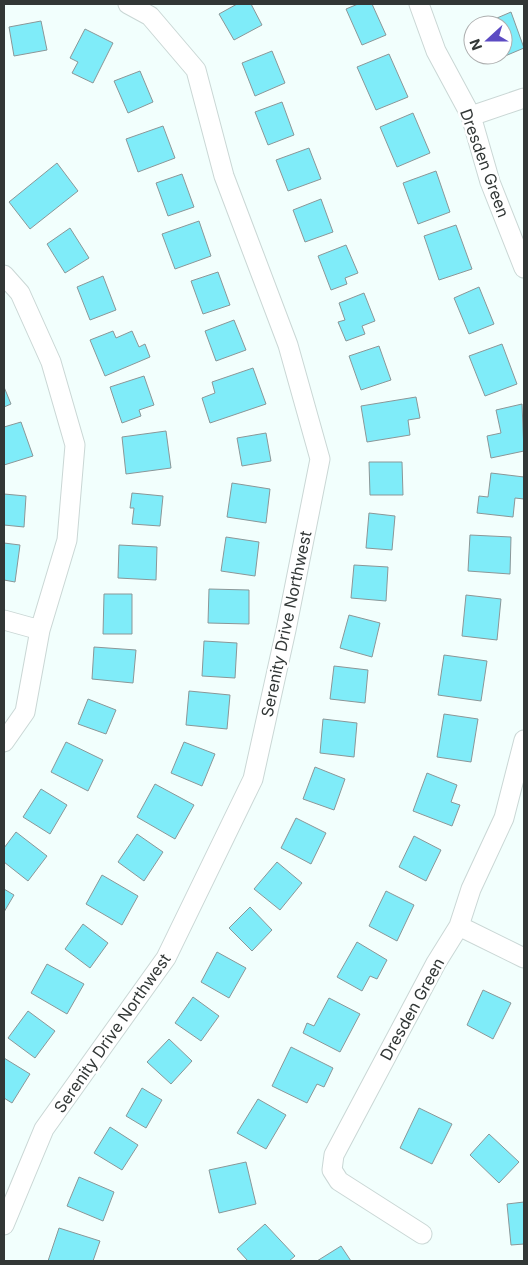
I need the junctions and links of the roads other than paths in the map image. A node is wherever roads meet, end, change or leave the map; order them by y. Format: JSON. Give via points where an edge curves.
{"nodes":[{"id":1,"x":128,"y":4,"type":"edge"},
{"id":2,"x":419,"y":4,"type":"edge"},
{"id":3,"x":524,"y":98,"type":"edge"},
{"id":4,"x":471,"y":116,"type":"junction"},
{"id":5,"x":524,"y":268,"type":"edge"},
{"id":6,"x":4,"y":275,"type":"edge"},
{"id":7,"x":4,"y":620,"type":"edge"},
{"id":8,"x":40,"y":630,"type":"junction"},
{"id":9,"x":524,"y":740,"type":"edge"},
{"id":10,"x":4,"y":742,"type":"edge"},
{"id":11,"x":459,"y":926,"type":"junction"},
{"id":12,"x":524,"y":958,"type":"edge"},
{"id":13,"x":4,"y":1225,"type":"edge"},
{"id":14,"x":422,"y":1234,"type":"dead end"}],
"edges":[{"from":1,"to":13,"type":"street","name":"Serenity Drive Northwest","via":[[150,16],[196,70],[224,176],[288,345],[320,459],[253,779],[166,958],[44,1129]]},
{"from":2,"to":4,"type":"street","name":"Dresden Green","via":[[436,51]]},
{"from":3,"to":4,"type":"street"},
{"from":4,"to":5,"type":"street","name":"Dresden Green","via":[[490,182]]},
{"from":6,"to":8,"type":"street","via":[[20,293],[51,362],[75,445],[67,540]]},
{"from":7,"to":8,"type":"street"},
{"from":8,"to":10,"type":"street","via":[[25,712]]},
{"from":9,"to":11,"type":"street","name":"Dresden Green","via":[[504,818],[471,889]]},
{"from":11,"to":12,"type":"street"},
{"from":11,"to":14,"type":"street","name":"Dresden Green","via":[[334,1155],[332,1170],[339,1182]]}]}
